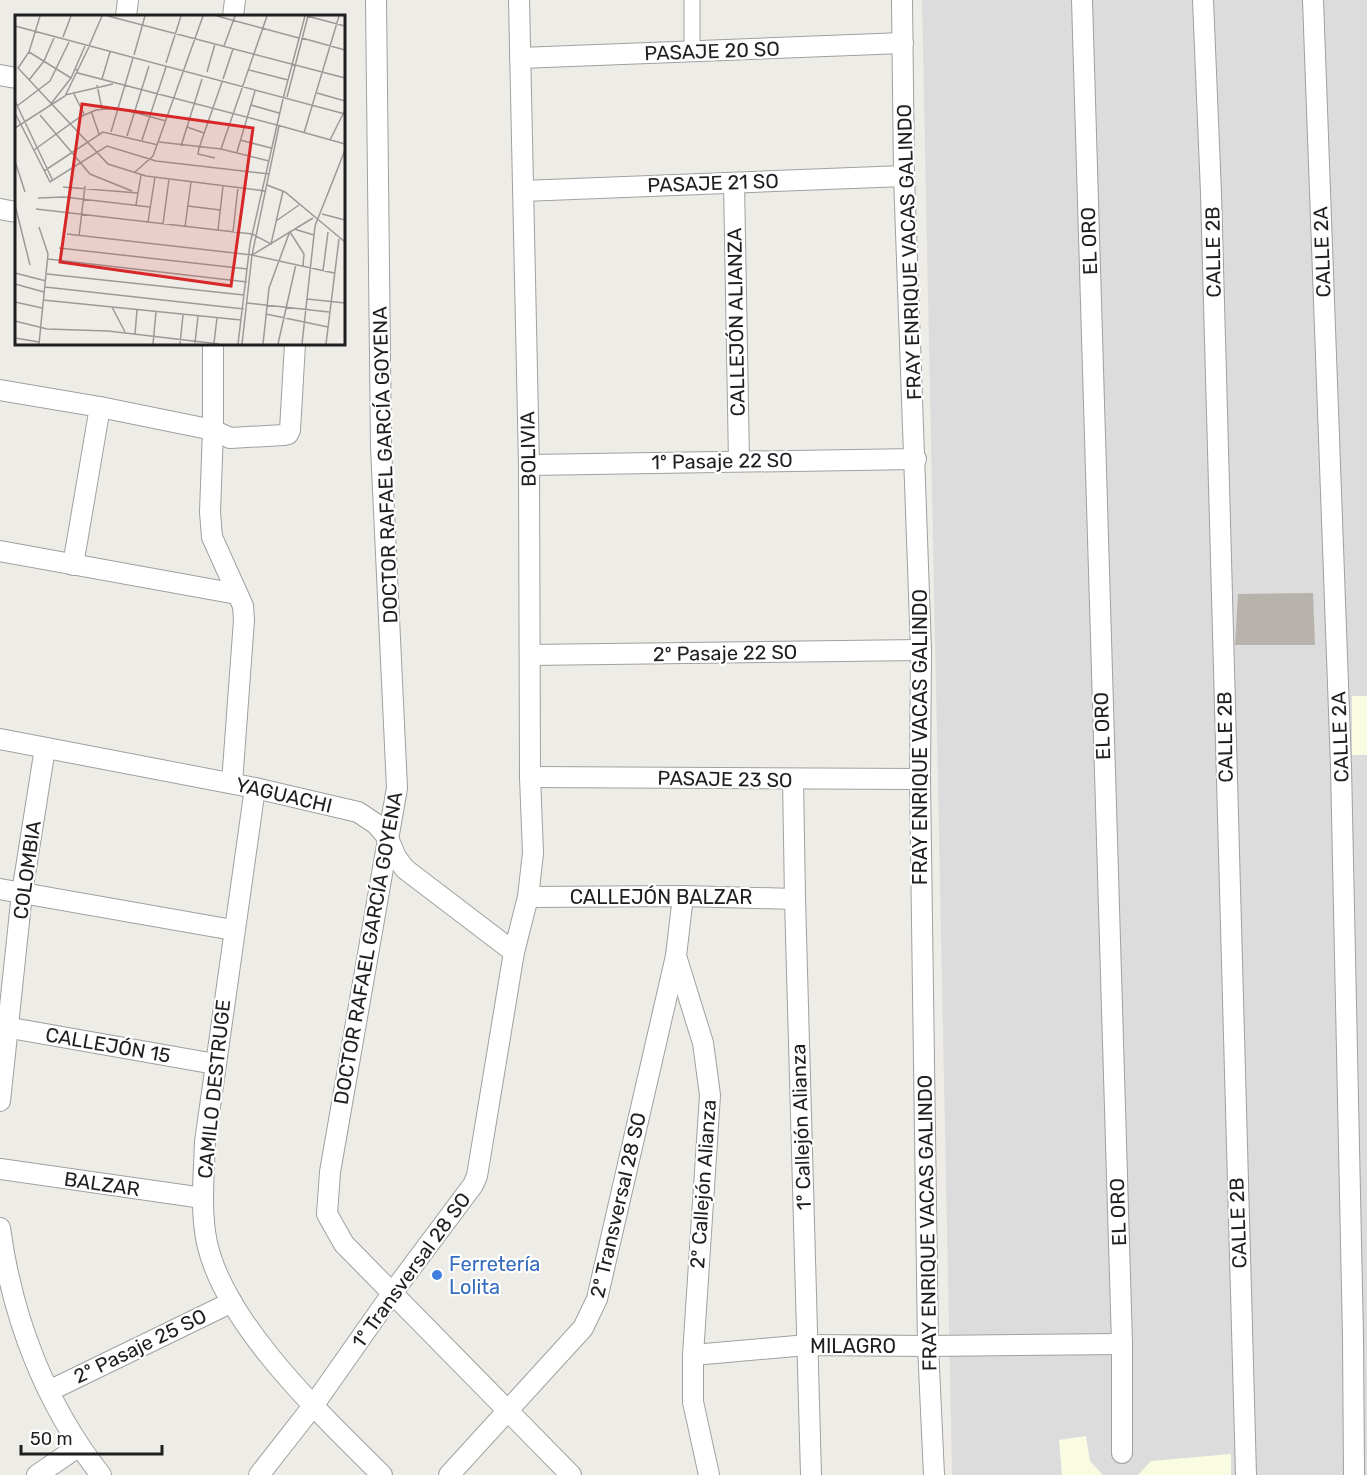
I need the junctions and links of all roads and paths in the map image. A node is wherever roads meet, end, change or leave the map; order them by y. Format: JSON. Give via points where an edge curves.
{"nodes":[{"id":1,"x":128,"y":0,"type":"edge"},
{"id":2,"x":236,"y":0,"type":"edge"},
{"id":3,"x":376,"y":0,"type":"edge"},
{"id":4,"x":519,"y":0,"type":"edge"},
{"id":5,"x":692,"y":0,"type":"edge"},
{"id":6,"x":902,"y":0,"type":"edge"},
{"id":7,"x":1082,"y":0,"type":"edge"},
{"id":8,"x":1203,"y":0,"type":"edge"},
{"id":9,"x":1313,"y":0,"type":"edge"},
{"id":10,"x":126,"y":15,"type":"edge"},
{"id":11,"x":233,"y":15,"type":"edge"},
{"id":12,"x":903,"y":43,"type":"junction"},
{"id":13,"x":692,"y":53,"type":"junction"},
{"id":14,"x":520,"y":58,"type":"junction"},
{"id":15,"x":0,"y":75,"type":"edge"},
{"id":16,"x":15,"y":78,"type":"edge"},
{"id":17,"x":904,"y":176,"type":"junction"},
{"id":18,"x":734,"y":183,"type":"junction"},
{"id":19,"x":523,"y":191,"type":"junction"},
{"id":20,"x":0,"y":209,"type":"edge"},
{"id":21,"x":15,"y":212,"type":"edge"},
{"id":22,"x":213,"y":345,"type":"edge"},
{"id":23,"x":295,"y":345,"type":"edge"},
{"id":24,"x":0,"y":390,"type":"edge"},
{"id":25,"x":100,"y":407,"type":"junction"},
{"id":26,"x":213,"y":430,"type":"junction"},
{"id":27,"x":916,"y":459,"type":"junction"},
{"id":28,"x":739,"y":461,"type":"junction"},
{"id":29,"x":528,"y":465,"type":"junction"},
{"id":30,"x":0,"y":551,"type":"edge"},
{"id":31,"x":73,"y":565,"type":"junction"},
{"id":32,"x":237,"y":594,"type":"junction"},
{"id":33,"x":921,"y":650,"type":"junction"},
{"id":34,"x":530,"y":655,"type":"junction"},
{"id":35,"x":0,"y":739,"type":"edge"},
{"id":36,"x":45,"y":748,"type":"junction"},
{"id":37,"x":530,"y":777,"type":"junction"},
{"id":38,"x":793,"y":780,"type":"junction"},
{"id":39,"x":920,"y":780,"type":"junction"},
{"id":40,"x":232,"y":783,"type":"junction"},
{"id":41,"x":255,"y":788,"type":"junction"},
{"id":42,"x":397,"y":788,"type":"junction"},
{"id":43,"x":358,"y":812,"type":"junction"},
{"id":44,"x":388,"y":838,"type":"junction"},
{"id":45,"x":0,"y":889,"type":"edge"},
{"id":46,"x":22,"y":893,"type":"junction"},
{"id":47,"x":683,"y":896,"type":"junction"},
{"id":48,"x":528,"y":897,"type":"junction"},
{"id":49,"x":795,"y":899,"type":"junction"},
{"id":50,"x":233,"y":930,"type":"junction"},
{"id":51,"x":514,"y":952,"type":"junction"},
{"id":52,"x":676,"y":956,"type":"junction"},
{"id":53,"x":4,"y":1027,"type":"edge"},
{"id":54,"x":215,"y":1064,"type":"junction"},
{"id":55,"x":0,"y":1101,"type":"edge"},
{"id":56,"x":0,"y":1169,"type":"edge"},
{"id":57,"x":203,"y":1198,"type":"junction"},
{"id":58,"x":0,"y":1228,"type":"edge"},
{"id":59,"x":393,"y":1292,"type":"junction"},
{"id":60,"x":232,"y":1302,"type":"junction"},
{"id":61,"x":7,"y":1309,"type":"edge"},
{"id":62,"x":1122,"y":1344,"type":"junction"},
{"id":63,"x":807,"y":1345,"type":"junction"},
{"id":64,"x":928,"y":1346,"type":"junction"},
{"id":65,"x":693,"y":1355,"type":"junction"},
{"id":66,"x":49,"y":1391,"type":"junction"},
{"id":67,"x":313,"y":1406,"type":"junction"},
{"id":68,"x":507,"y":1409,"type":"junction"},
{"id":69,"x":78,"y":1447,"type":"junction"},
{"id":70,"x":1122,"y":1453,"type":"dead end"},
{"id":71,"x":37,"y":1475,"type":"edge"},
{"id":72,"x":101,"y":1475,"type":"edge"},
{"id":73,"x":259,"y":1475,"type":"edge"},
{"id":74,"x":382,"y":1475,"type":"edge"},
{"id":75,"x":449,"y":1475,"type":"edge"},
{"id":76,"x":571,"y":1475,"type":"edge"},
{"id":77,"x":709,"y":1475,"type":"edge"},
{"id":78,"x":811,"y":1475,"type":"edge"},
{"id":79,"x":934,"y":1475,"type":"edge"},
{"id":80,"x":1246,"y":1475,"type":"edge"},
{"id":81,"x":1354,"y":1475,"type":"edge"}],
"edges":[{"from":1,"to":10,"type":"street"},
{"from":2,"to":11,"type":"street"},
{"from":3,"to":42,"type":"street","name":"DOCTOR RAFAEL GARCÍA GOYENA","via":[[381,447]]},
{"from":4,"to":14,"type":"street","name":"BOLIVIA"},
{"from":5,"to":13,"type":"street"},
{"from":6,"to":12,"type":"street","name":"FRAY ENRIQUE VACAS GALINDO"},
{"from":7,"to":62,"type":"street","name":"EL ORO"},
{"from":8,"to":80,"type":"street","name":"CALLE 2B"},
{"from":9,"to":81,"type":"street","name":"CALLE 2A","via":[[1341,766]]},
{"from":12,"to":13,"type":"street","name":"PASAJE 20 SO"},
{"from":12,"to":17,"type":"street","name":"FRAY ENRIQUE VACAS GALINDO"},
{"from":13,"to":14,"type":"street","name":"PASAJE 20 SO"},
{"from":14,"to":19,"type":"street","name":"BOLIVIA"},
{"from":15,"to":16,"type":"street"},
{"from":17,"to":18,"type":"street","name":"PASAJE 21 SO"},
{"from":17,"to":27,"type":"street","name":"FRAY ENRIQUE VACAS GALINDO"},
{"from":18,"to":19,"type":"street","name":"PASAJE 21 SO"},
{"from":18,"to":28,"type":"street","name":"CALLEJÓN ALIANZA"},
{"from":19,"to":29,"type":"street","name":"BOLIVIA"},
{"from":20,"to":21,"type":"street"},
{"from":22,"to":26,"type":"street"},
{"from":23,"to":26,"type":"street","via":[[288,434],[230,438]]},
{"from":24,"to":25,"type":"street"},
{"from":25,"to":26,"type":"street"},
{"from":25,"to":31,"type":"street"},
{"from":26,"to":32,"type":"street","via":[[212,537]]},
{"from":27,"to":28,"type":"street","name":"1º Pasaje 22 SO"},
{"from":27,"to":33,"type":"street","name":"FRAY ENRIQUE VACAS GALINDO"},
{"from":28,"to":29,"type":"street","name":"1º Pasaje 22 SO"},
{"from":29,"to":34,"type":"street","name":"BOLIVIA"},
{"from":30,"to":31,"type":"street"},
{"from":31,"to":32,"type":"street"},
{"from":32,"to":40,"type":"street","via":[[244,620]]},
{"from":33,"to":34,"type":"street","name":"2º Pasaje 22 SO"},
{"from":33,"to":39,"type":"street","name":"FRAY ENRIQUE VACAS GALINDO"},
{"from":34,"to":37,"type":"street","name":"BOLIVIA"},
{"from":35,"to":36,"type":"street","name":"YAGUACHI"},
{"from":36,"to":40,"type":"street","name":"YAGUACHI"},
{"from":36,"to":46,"type":"street","name":"COLOMBIA"},
{"from":37,"to":38,"type":"street","name":"PASAJE 23 SO"},
{"from":37,"to":48,"type":"street","name":"BOLIVIA","via":[[533,853]]},
{"from":38,"to":39,"type":"street","name":"PASAJE 23 SO"},
{"from":38,"to":49,"type":"street","name":"1º Callejón Alianza"},
{"from":39,"to":64,"type":"street","name":"FRAY ENRIQUE VACAS GALINDO"},
{"from":40,"to":41,"type":"street","name":"YAGUACHI"},
{"from":41,"to":43,"type":"street","name":"YAGUACHI"},
{"from":41,"to":50,"type":"street","name":"CAMILO DESTRUGE"},
{"from":42,"to":43,"type":"street","via":[[375,807]]},
{"from":42,"to":44,"type":"street","name":"DOCTOR RAFAEL GARCÍA GOYENA"},
{"from":43,"to":44,"type":"street","name":"YAGUACHI"},
{"from":44,"to":51,"type":"street","name":"YAGUACHI","via":[[405,869]]},
{"from":44,"to":59,"type":"street","name":"DOCTOR RAFAEL GARCÍA GOYENA","via":[[330,1172],[327,1214],[344,1244]]},
{"from":45,"to":46,"type":"street"},
{"from":46,"to":50,"type":"street"},
{"from":46,"to":53,"type":"street","name":"COLOMBIA"},
{"from":47,"to":48,"type":"street","name":"CALLEJÓN BALZAR"},
{"from":47,"to":49,"type":"street","name":"CALLEJÓN BALZAR"},
{"from":47,"to":52,"type":"street","name":"2º Callejón Alianza"},
{"from":48,"to":51,"type":"street","name":"1º Transversal 28 SO"},
{"from":49,"to":63,"type":"street","name":"1º Callejón Alianza"},
{"from":50,"to":54,"type":"street","name":"CAMILO DESTRUGE"},
{"from":51,"to":59,"type":"street","name":"1º Transversal 28 SO","via":[[477,1176]]},
{"from":52,"to":65,"type":"street","name":"2º Callejón Alianza","via":[[703,1042],[710,1095]]},
{"from":52,"to":68,"type":"street","name":"2º Transversal 28 SO","via":[[597,1299],[583,1328]]},
{"from":53,"to":54,"type":"street","name":"CALLEJÓN 15"},
{"from":53,"to":55,"type":"street","name":"COLOMBIA"},
{"from":54,"to":57,"type":"street","name":"CAMILO DESTRUGE","via":[[205,1142]]},
{"from":56,"to":57,"type":"street","name":"BALZAR"},
{"from":57,"to":60,"type":"street","name":"CAMILO DESTRUGE","via":[[207,1242],[215,1270]]},
{"from":58,"to":61,"type":"street"},
{"from":59,"to":67,"type":"street","name":"1º Transversal 28 SO"},
{"from":59,"to":68,"type":"street","name":"DOCTOR RAFAEL GARCÍA GOYENA"},
{"from":60,"to":66,"type":"street","name":"2º Pasaje 25 SO"},
{"from":60,"to":67,"type":"street","name":"CAMILO DESTRUGE","via":[[255,1338]]},
{"from":61,"to":66,"type":"street"},
{"from":62,"to":64,"type":"street","name":"MILAGRO"},
{"from":62,"to":70,"type":"street","name":"EL ORO"},
{"from":63,"to":64,"type":"street","name":"MILAGRO"},
{"from":63,"to":65,"type":"street","name":"MILAGRO"},
{"from":63,"to":78,"type":"street","name":"1º Callejón Alianza"},
{"from":64,"to":79,"type":"street","name":"FRAY ENRIQUE VACAS GALINDO"},
{"from":65,"to":77,"type":"street","name":"2º Callejón Alianza","via":[[693,1402]]},
{"from":66,"to":69,"type":"street"},
{"from":67,"to":73,"type":"street","name":"1º Transversal 28 SO"},
{"from":67,"to":74,"type":"street","name":"CAMILO DESTRUGE"},
{"from":68,"to":75,"type":"street","name":"2º Transversal 28 SO"},
{"from":68,"to":76,"type":"street","name":"DOCTOR RAFAEL GARCÍA GOYENA"},
{"from":69,"to":71,"type":"street"},
{"from":69,"to":72,"type":"street"}]}
